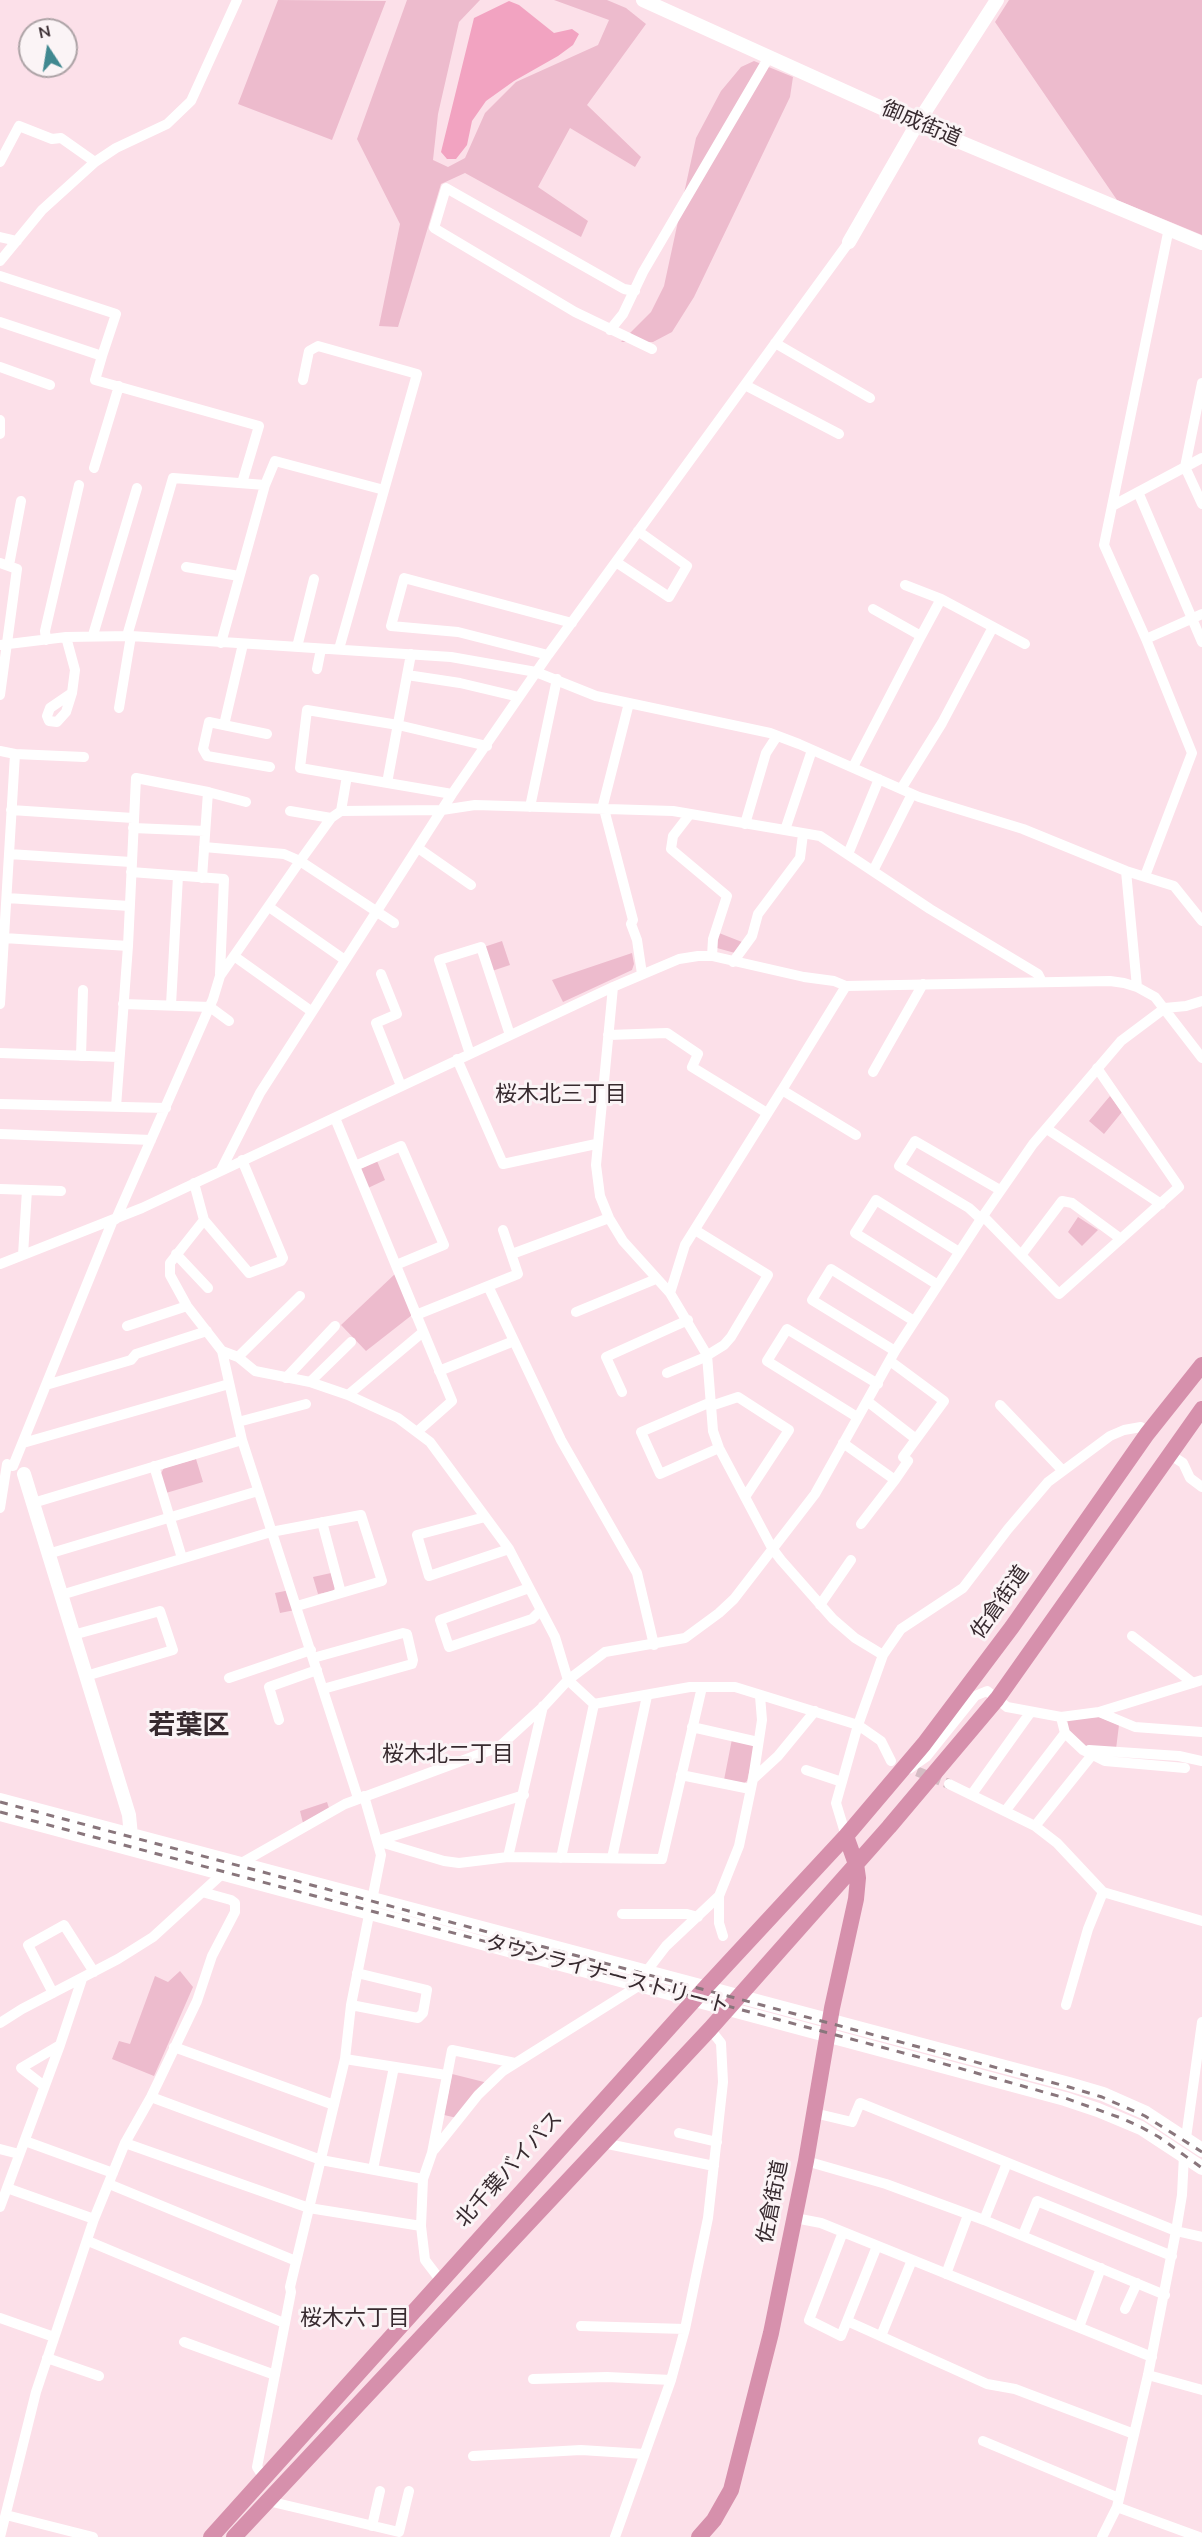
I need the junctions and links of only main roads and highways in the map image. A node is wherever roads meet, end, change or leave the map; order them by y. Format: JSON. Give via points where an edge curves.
{"nodes":[{"id":1,"x":1202,"y":1365,"type":"edge"},
{"id":2,"x":1202,"y":1409,"type":"edge"},
{"id":3,"x":846,"y":1836,"type":"junction"},
{"id":4,"x":856,"y":1864,"type":"junction"},
{"id":5,"x":240,"y":2534,"type":"edge"},
{"id":6,"x":211,"y":2537,"type":"edge"},
{"id":7,"x":699,"y":2537,"type":"edge"}],
"edges":[{"from":1,"to":3,"type":"highway","name":"佐倉街道","via":[[1147,1434],[962,1697]]},
{"from":2,"to":4,"type":"highway","via":[[997,1699]]},
{"from":3,"to":4,"type":"highway","name":"佐倉街道"},
{"from":3,"to":6,"type":"highway","name":"北千葉バイパス"},
{"from":4,"to":5,"type":"highway","via":[[710,2029]]},
{"from":4,"to":7,"type":"highway","name":"佐倉街道","via":[[856,1899],[771,2333],[731,2490]]}]}
